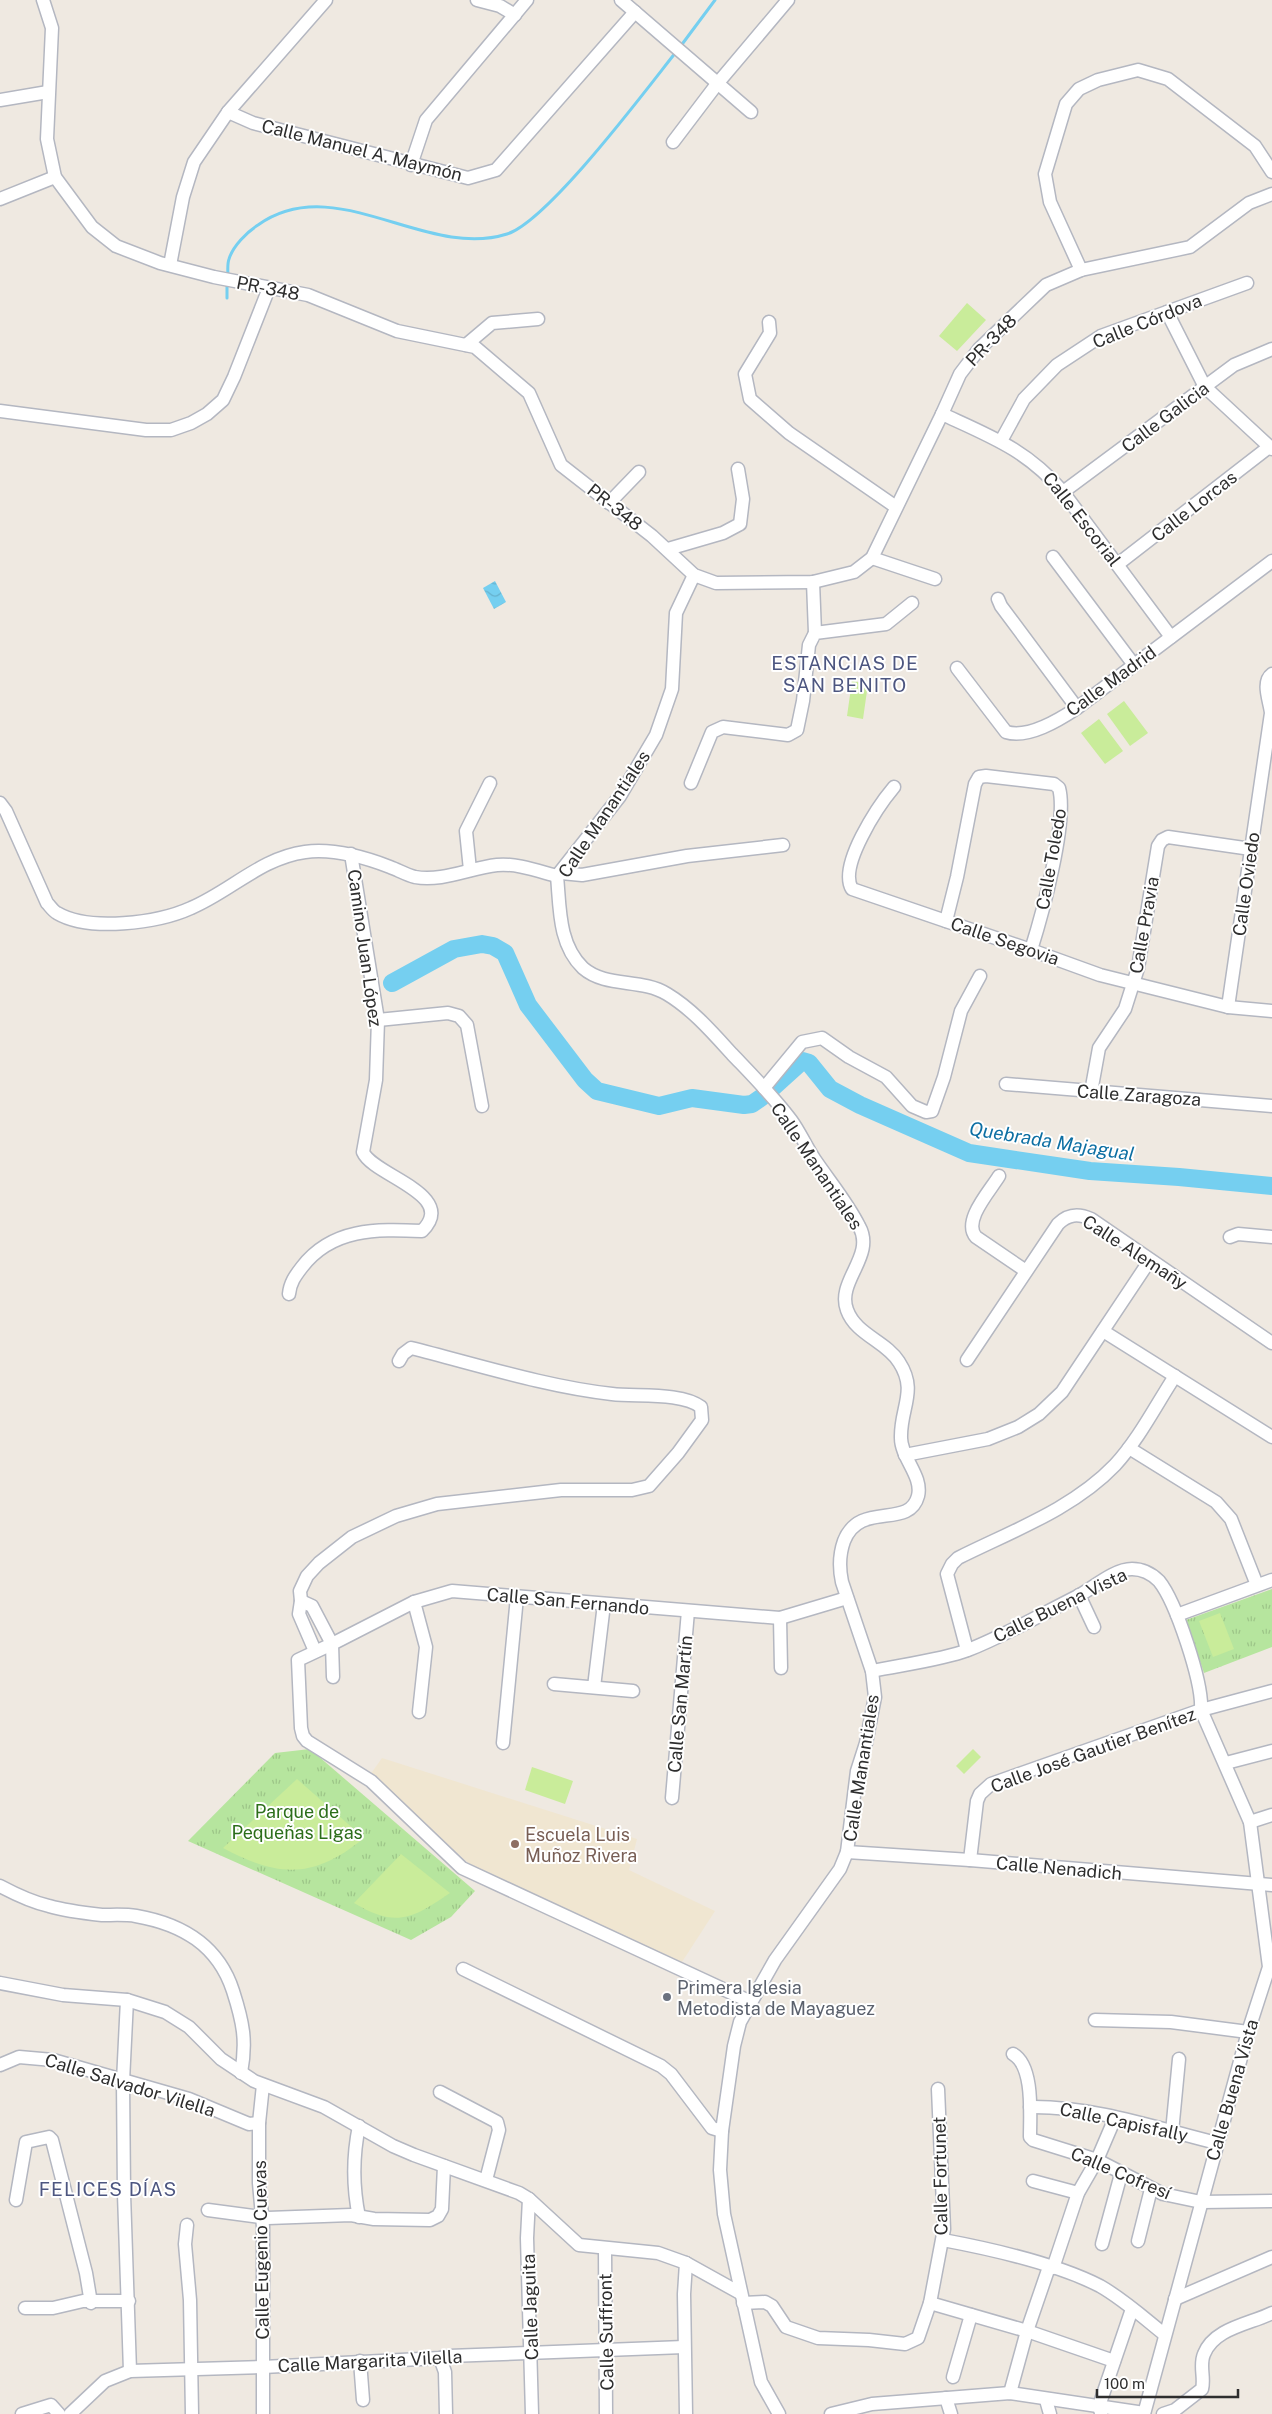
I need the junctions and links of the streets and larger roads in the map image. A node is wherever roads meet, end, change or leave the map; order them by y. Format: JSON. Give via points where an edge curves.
{"nodes":[{"id":1,"x":43,"y":0,"type":"edge"},
{"id":2,"x":326,"y":0,"type":"edge"},
{"id":3,"x":477,"y":0,"type":"edge"},
{"id":4,"x":527,"y":0,"type":"edge"},
{"id":5,"x":621,"y":0,"type":"edge"},
{"id":6,"x":788,"y":0,"type":"edge"},
{"id":7,"x":635,"y":12,"type":"junction"},
{"id":8,"x":515,"y":15,"type":"junction"},
{"id":9,"x":717,"y":84,"type":"junction"},
{"id":10,"x":48,"y":92,"type":"junction"},
{"id":11,"x":0,"y":100,"type":"edge"},
{"id":12,"x":228,"y":112,"type":"junction"},
{"id":13,"x":751,"y":112,"type":"dead end"},
{"id":14,"x":673,"y":142,"type":"dead end"},
{"id":15,"x":411,"y":165,"type":"junction"},
{"id":16,"x":1272,"y":172,"type":"edge"},
{"id":17,"x":55,"y":178,"type":"junction"},
{"id":18,"x":1272,"y":194,"type":"edge"},
{"id":19,"x":0,"y":200,"type":"edge"},
{"id":20,"x":170,"y":265,"type":"junction"},
{"id":21,"x":1081,"y":270,"type":"junction"},
{"id":22,"x":1247,"y":283,"type":"dead end"},
{"id":23,"x":269,"y":288,"type":"junction"},
{"id":24,"x":1167,"y":312,"type":"junction"},
{"id":25,"x":538,"y":319,"type":"dead end"},
{"id":26,"x":769,"y":322,"type":"dead end"},
{"id":27,"x":466,"y":346,"type":"junction"},
{"id":28,"x":1272,"y":349,"type":"edge"},
{"id":29,"x":1205,"y":387,"type":"junction"},
{"id":30,"x":0,"y":410,"type":"edge"},
{"id":31,"x":942,"y":414,"type":"junction"},
{"id":32,"x":1001,"y":441,"type":"junction"},
{"id":33,"x":1271,"y":448,"type":"edge"},
{"id":34,"x":738,"y":469,"type":"dead end"},
{"id":35,"x":639,"y":472,"type":"dead end"},
{"id":36,"x":1064,"y":492,"type":"junction"},
{"id":37,"x":609,"y":503,"type":"junction"},
{"id":38,"x":896,"y":507,"type":"junction"},
{"id":39,"x":668,"y":550,"type":"junction"},
{"id":40,"x":1053,"y":557,"type":"dead end"},
{"id":41,"x":872,"y":558,"type":"junction"},
{"id":42,"x":1272,"y":561,"type":"edge"},
{"id":43,"x":1118,"y":564,"type":"junction"},
{"id":44,"x":694,"y":575,"type":"junction"},
{"id":45,"x":935,"y":579,"type":"dead end"},
{"id":46,"x":813,"y":582,"type":"junction"},
{"id":47,"x":998,"y":599,"type":"dead end"},
{"id":48,"x":912,"y":604,"type":"dead end"},
{"id":49,"x":815,"y":632,"type":"junction"},
{"id":50,"x":1172,"y":637,"type":"junction"},
{"id":51,"x":1134,"y":666,"type":"junction"},
{"id":52,"x":957,"y":668,"type":"dead end"},
{"id":53,"x":1272,"y":674,"type":"edge"},
{"id":54,"x":1077,"y":708,"type":"junction"},
{"id":55,"x":490,"y":783,"type":"dead end"},
{"id":56,"x":690,"y":783,"type":"dead end"},
{"id":57,"x":894,"y":787,"type":"dead end"},
{"id":58,"x":2,"y":809,"type":"edge"},
{"id":59,"x":783,"y":845,"type":"dead end"},
{"id":60,"x":1251,"y":849,"type":"junction"},
{"id":61,"x":351,"y":854,"type":"junction"},
{"id":62,"x":470,"y":870,"type":"junction"},
{"id":63,"x":559,"y":874,"type":"junction"},
{"id":64,"x":946,"y":921,"type":"junction"},
{"id":65,"x":1032,"y":950,"type":"junction"},
{"id":66,"x":980,"y":976,"type":"dead end"},
{"id":67,"x":1134,"y":985,"type":"junction"},
{"id":68,"x":1228,"y":1007,"type":"junction"},
{"id":69,"x":1272,"y":1011,"type":"edge"},
{"id":70,"x":378,"y":1020,"type":"junction"},
{"id":71,"x":1006,"y":1084,"type":"dead end"},
{"id":72,"x":764,"y":1088,"type":"junction"},
{"id":73,"x":1091,"y":1092,"type":"junction"},
{"id":74,"x":482,"y":1106,"type":"dead end"},
{"id":75,"x":1272,"y":1106,"type":"edge"},
{"id":76,"x":1000,"y":1176,"type":"dead end"},
{"id":77,"x":1230,"y":1237,"type":"dead end"},
{"id":78,"x":1272,"y":1237,"type":"edge"},
{"id":79,"x":1150,"y":1260,"type":"junction"},
{"id":80,"x":1026,"y":1272,"type":"junction"},
{"id":81,"x":289,"y":1294,"type":"dead end"},
{"id":82,"x":1103,"y":1331,"type":"junction"},
{"id":83,"x":1272,"y":1343,"type":"edge"},
{"id":84,"x":967,"y":1360,"type":"dead end"},
{"id":85,"x":399,"y":1361,"type":"dead end"},
{"id":86,"x":1175,"y":1376,"type":"junction"},
{"id":87,"x":1272,"y":1437,"type":"edge"},
{"id":88,"x":1129,"y":1448,"type":"junction"},
{"id":89,"x":906,"y":1455,"type":"junction"},
{"id":90,"x":1272,"y":1580,"type":"edge"},
{"id":91,"x":1257,"y":1585,"type":"junction"},
{"id":92,"x":1079,"y":1595,"type":"junction"},
{"id":93,"x":518,"y":1597,"type":"junction"},
{"id":94,"x":847,"y":1598,"type":"junction"},
{"id":95,"x":301,"y":1601,"type":"junction"},
{"id":96,"x":414,"y":1602,"type":"junction"},
{"id":97,"x":604,"y":1604,"type":"junction"},
{"id":98,"x":688,"y":1611,"type":"junction"},
{"id":99,"x":1177,"y":1615,"type":"junction"},
{"id":100,"x":780,"y":1618,"type":"junction"},
{"id":101,"x":1094,"y":1627,"type":"dead end"},
{"id":102,"x":332,"y":1644,"type":"junction"},
{"id":103,"x":967,"y":1650,"type":"junction"},
{"id":104,"x":315,"y":1651,"type":"junction"},
{"id":105,"x":781,"y":1668,"type":"dead end"},
{"id":106,"x":872,"y":1671,"type":"junction"},
{"id":107,"x":333,"y":1677,"type":"dead end"},
{"id":108,"x":554,"y":1684,"type":"dead end"},
{"id":109,"x":594,"y":1687,"type":"junction"},
{"id":110,"x":633,"y":1691,"type":"dead end"},
{"id":111,"x":1272,"y":1691,"type":"edge"},
{"id":112,"x":1201,"y":1710,"type":"junction"},
{"id":113,"x":419,"y":1712,"type":"dead end"},
{"id":114,"x":503,"y":1743,"type":"dead end"},
{"id":115,"x":1272,"y":1751,"type":"edge"},
{"id":116,"x":1226,"y":1764,"type":"junction"},
{"id":117,"x":672,"y":1798,"type":"dead end"},
{"id":118,"x":1272,"y":1815,"type":"edge"},
{"id":119,"x":1250,"y":1822,"type":"junction"},
{"id":120,"x":847,"y":1852,"type":"junction"},
{"id":121,"x":970,"y":1860,"type":"junction"},
{"id":122,"x":1259,"y":1884,"type":"junction"},
{"id":123,"x":1272,"y":1885,"type":"edge"},
{"id":124,"x":0,"y":1886,"type":"edge"},
{"id":125,"x":1270,"y":1967,"type":"edge"},
{"id":126,"x":463,"y":1969,"type":"dead end"},
{"id":127,"x":0,"y":1983,"type":"edge"},
{"id":128,"x":126,"y":2000,"type":"junction"},
{"id":129,"x":751,"y":2002,"type":"junction"},
{"id":130,"x":1095,"y":2020,"type":"dead end"},
{"id":131,"x":1248,"y":2032,"type":"junction"},
{"id":132,"x":1013,"y":2054,"type":"dead end"},
{"id":133,"x":1179,"y":2059,"type":"dead end"},
{"id":134,"x":0,"y":2065,"type":"edge"},
{"id":135,"x":241,"y":2073,"type":"junction"},
{"id":136,"x":124,"y":2081,"type":"junction"},
{"id":137,"x":264,"y":2085,"type":"junction"},
{"id":138,"x":938,"y":2089,"type":"dead end"},
{"id":139,"x":440,"y":2092,"type":"dead end"},
{"id":140,"x":1030,"y":2107,"type":"junction"},
{"id":141,"x":1115,"y":2118,"type":"junction"},
{"id":142,"x":260,"y":2123,"type":"junction"},
{"id":143,"x":359,"y":2126,"type":"junction"},
{"id":144,"x":722,"y":2131,"type":"junction"},
{"id":145,"x":1172,"y":2132,"type":"junction"},
{"id":146,"x":1217,"y":2143,"type":"junction"},
{"id":147,"x":1097,"y":2160,"type":"junction"},
{"id":148,"x":444,"y":2166,"type":"junction"},
{"id":149,"x":1121,"y":2174,"type":"junction"},
{"id":150,"x":486,"y":2180,"type":"junction"},
{"id":151,"x":1034,"y":2181,"type":"dead end"},
{"id":152,"x":1151,"y":2189,"type":"junction"},
{"id":153,"x":1078,"y":2193,"type":"junction"},
{"id":154,"x":529,"y":2199,"type":"junction"},
{"id":155,"x":16,"y":2200,"type":"dead end"},
{"id":156,"x":1272,"y":2201,"type":"edge"},
{"id":157,"x":1201,"y":2202,"type":"junction"},
{"id":158,"x":208,"y":2210,"type":"dead end"},
{"id":159,"x":261,"y":2217,"type":"junction"},
{"id":160,"x":359,"y":2217,"type":"junction"},
{"id":161,"x":186,"y":2225,"type":"dead end"},
{"id":162,"x":943,"y":2240,"type":"junction"},
{"id":163,"x":1138,"y":2241,"type":"dead end"},
{"id":164,"x":1102,"y":2244,"type":"dead end"},
{"id":165,"x":604,"y":2249,"type":"junction"},
{"id":166,"x":1272,"y":2257,"type":"edge"},
{"id":167,"x":686,"y":2263,"type":"junction"},
{"id":168,"x":1051,"y":2268,"type":"junction"},
{"id":169,"x":741,"y":2298,"type":"junction"},
{"id":170,"x":1174,"y":2299,"type":"junction"},
{"id":171,"x":129,"y":2301,"type":"junction"},
{"id":172,"x":91,"y":2303,"type":"junction"},
{"id":173,"x":930,"y":2303,"type":"junction"},
{"id":174,"x":25,"y":2308,"type":"dead end"},
{"id":175,"x":1132,"y":2309,"type":"junction"},
{"id":176,"x":1272,"y":2313,"type":"edge"},
{"id":177,"x":971,"y":2315,"type":"junction"},
{"id":178,"x":1027,"y":2331,"type":"junction"},
{"id":179,"x":1164,"y":2334,"type":"junction"},
{"id":180,"x":684,"y":2347,"type":"junction"},
{"id":181,"x":606,"y":2351,"type":"junction"},
{"id":182,"x":531,"y":2352,"type":"junction"},
{"id":183,"x":440,"y":2358,"type":"junction"},
{"id":184,"x":360,"y":2361,"type":"junction"},
{"id":185,"x":1114,"y":2361,"type":"junction"},
{"id":186,"x":263,"y":2367,"type":"junction"},
{"id":187,"x":190,"y":2370,"type":"junction"},
{"id":188,"x":130,"y":2371,"type":"junction"},
{"id":189,"x":954,"y":2377,"type":"dead end"},
{"id":190,"x":1010,"y":2393,"type":"junction"},
{"id":191,"x":946,"y":2398,"type":"junction"},
{"id":192,"x":364,"y":2400,"type":"dead end"},
{"id":193,"x":1046,"y":2400,"type":"junction"},
{"id":194,"x":55,"y":2409,"type":"edge"},
{"id":195,"x":874,"y":2409,"type":"edge"},
{"id":196,"x":1100,"y":2410,"type":"edge"},
{"id":197,"x":1144,"y":2413,"type":"edge"},
{"id":198,"x":22,"y":2414,"type":"edge"},
{"id":199,"x":70,"y":2414,"type":"edge"},
{"id":200,"x":192,"y":2414,"type":"edge"},
{"id":201,"x":263,"y":2414,"type":"edge"},
{"id":202,"x":446,"y":2414,"type":"edge"},
{"id":203,"x":532,"y":2414,"type":"edge"},
{"id":204,"x":606,"y":2414,"type":"edge"},
{"id":205,"x":686,"y":2414,"type":"edge"},
{"id":206,"x":779,"y":2414,"type":"edge"},
{"id":207,"x":831,"y":2414,"type":"edge"},
{"id":208,"x":951,"y":2414,"type":"edge"},
{"id":209,"x":1050,"y":2414,"type":"edge"},
{"id":210,"x":1163,"y":2414,"type":"edge"}],
"edges":[{"from":1,"to":10,"type":"street","name":"PR-348","number":"PR-348","via":[[52,28]]},
{"from":2,"to":12,"type":"street"},
{"from":3,"to":8,"type":"street","via":[[500,6]]},
{"from":4,"to":8,"type":"street"},
{"from":5,"to":7,"type":"street"},
{"from":6,"to":9,"type":"street"},
{"from":7,"to":9,"type":"street"},
{"from":7,"to":15,"type":"street","name":"Calle Manuel A. Maymón","via":[[496,170],[468,178]]},
{"from":8,"to":15,"type":"street","via":[[426,120]]},
{"from":9,"to":13,"type":"street"},
{"from":9,"to":14,"type":"street"},
{"from":10,"to":11,"type":"street"},
{"from":10,"to":17,"type":"street","name":"PR-348","number":"PR-348","via":[[47,139]]},
{"from":12,"to":15,"type":"street","name":"Calle Manuel A. Maymón","via":[[253,124]]},
{"from":12,"to":20,"type":"street","via":[[194,162],[183,197]]},
{"from":16,"to":21,"type":"street","via":[[1255,146],[1168,79],[1138,70],[1098,80],[1079,89],[1066,104],[1045,174],[1050,202]]},
{"from":17,"to":19,"type":"street"},
{"from":17,"to":20,"type":"street","name":"PR-348","number":"PR-348","via":[[92,227],[116,246]]},
{"from":18,"to":21,"type":"street","name":"PR-348","number":"PR-348","via":[[1249,203],[1190,247]]},
{"from":20,"to":23,"type":"street","name":"PR-348","number":"PR-348"},
{"from":21,"to":31,"type":"street","name":"PR-348","number":"PR-348","via":[[1046,285],[979,349],[960,374]]},
{"from":22,"to":24,"type":"street","name":"Calle Córdova"},
{"from":23,"to":27,"type":"street","name":"PR-348","number":"PR-348","via":[[308,295],[397,332]]},
{"from":23,"to":30,"type":"street","via":[[223,400],[192,423],[171,430],[146,430]]},
{"from":24,"to":29,"type":"street"},
{"from":24,"to":32,"type":"street","name":"Calle Córdova","via":[[1100,336],[1057,365],[1024,399]]},
{"from":25,"to":27,"type":"street","via":[[492,323]]},
{"from":26,"to":38,"type":"street","via":[[770,333],[745,374],[750,399],[789,434]]},
{"from":27,"to":37,"type":"street","name":"PR-348","number":"PR-348","via":[[475,347],[529,393],[561,465]]},
{"from":28,"to":29,"type":"street","name":"Calle Galicia","via":[[1234,365]]},
{"from":29,"to":33,"type":"street"},
{"from":29,"to":36,"type":"street","name":"Calle Galicia"},
{"from":31,"to":32,"type":"street","name":"Calle Escorial"},
{"from":31,"to":38,"type":"street","name":"PR-348","number":"PR-348"},
{"from":32,"to":36,"type":"street","name":"Calle Escorial","via":[[1044,470]]},
{"from":33,"to":43,"type":"street","name":"Calle Lorcas"},
{"from":34,"to":39,"type":"street","via":[[743,499],[740,524],[723,533]]},
{"from":35,"to":37,"type":"street"},
{"from":36,"to":43,"type":"street","name":"Calle Escorial"},
{"from":37,"to":39,"type":"street","name":"PR-348","number":"PR-348"},
{"from":38,"to":41,"type":"street","name":"PR-348","number":"PR-348"},
{"from":39,"to":44,"type":"street","name":"PR-348","number":"PR-348"},
{"from":40,"to":51,"type":"street"},
{"from":41,"to":45,"type":"street"},
{"from":41,"to":46,"type":"street","name":"PR-348","number":"PR-348","via":[[854,572]]},
{"from":42,"to":50,"type":"street","name":"Calle Madrid"},
{"from":43,"to":50,"type":"street","name":"Calle Escorial"},
{"from":44,"to":46,"type":"street","name":"PR-348","number":"PR-348","via":[[716,583]]},
{"from":44,"to":63,"type":"street","name":"Calle Manantiales","via":[[676,614],[672,688],[656,735],[620,796]]},
{"from":46,"to":49,"type":"street"},
{"from":47,"to":54,"type":"street"},
{"from":48,"to":49,"type":"street","via":[[886,624]]},
{"from":49,"to":56,"type":"street","via":[[809,645],[797,730],[788,736],[716,729]]},
{"from":50,"to":51,"type":"street","name":"Calle Madrid"},
{"from":51,"to":54,"type":"street","name":"Calle Madrid"},
{"from":52,"to":54,"type":"street","name":"Calle Madrid","via":[[1006,732],[1011,734],[1054,721]]},
{"from":53,"to":60,"type":"street","name":"Calle Oviedo","via":[[1268,676],[1266,685],[1272,714]]},
{"from":55,"to":62,"type":"street","via":[[466,831]]},
{"from":57,"to":64,"type":"street","name":"Calle Segovia","via":[[864,832],[848,874],[849,884],[858,892]]},
{"from":58,"to":61,"type":"street","via":[[46,903],[57,913],[87,922],[129,922],[176,914],[204,902],[271,861],[322,851]]},
{"from":59,"to":63,"type":"street","via":[[687,856],[582,875]]},
{"from":60,"to":67,"type":"street","name":"Calle Pravia","via":[[1168,838],[1162,840],[1158,846]]},
{"from":60,"to":68,"type":"street","name":"Calle Oviedo"},
{"from":61,"to":62,"type":"street","via":[[414,876],[444,876]]},
{"from":61,"to":70,"type":"street","name":"Camino Juan López"},
{"from":62,"to":63,"type":"street","via":[[498,864]]},
{"from":63,"to":72,"type":"street","name":"Calle Manantiales","via":[[562,931],[567,947],[583,967],[601,977],[655,988],[675,999],[698,1017]]},
{"from":64,"to":65,"type":"street","name":"Calle Segovia"},
{"from":64,"to":65,"type":"street","name":"Calle Toledo","via":[[979,777],[1054,784],[1059,788],[1061,804],[1055,852]]},
{"from":65,"to":67,"type":"street","name":"Calle Segovia"},
{"from":66,"to":72,"type":"street","via":[[961,1011],[932,1112],[912,1106],[886,1078],[822,1038],[802,1042]]},
{"from":67,"to":68,"type":"street","name":"Calle Segovia"},
{"from":67,"to":73,"type":"street","name":"Calle Pravia","via":[[1125,1010],[1100,1048]]},
{"from":68,"to":69,"type":"street","name":"Calle Segovia"},
{"from":70,"to":74,"type":"street","via":[[454,1013],[464,1020]]},
{"from":70,"to":81,"type":"street","name":"Camino Juan López","via":[[376,1080],[363,1152],[369,1162],[416,1189],[429,1208],[429,1221],[422,1231],[400,1229],[339,1237],[311,1255],[293,1279]]},
{"from":71,"to":73,"type":"street","name":"Calle Zaragoza"},
{"from":72,"to":89,"type":"street","name":"Calle Manantiales","via":[[792,1121],[863,1235],[864,1249],[846,1294],[846,1306],[854,1322],[896,1356],[904,1370],[909,1386],[901,1438]]},
{"from":73,"to":75,"type":"street","name":"Calle Zaragoza"},
{"from":76,"to":80,"type":"street","via":[[972,1218],[971,1230],[976,1237]]},
{"from":77,"to":78,"type":"street","via":[[1238,1234]]},
{"from":79,"to":80,"type":"street","name":"Calle Alemañy","via":[[1091,1219],[1076,1215],[1058,1224]]},
{"from":79,"to":82,"type":"street"},
{"from":79,"to":83,"type":"street","name":"Calle Alemañy"},
{"from":80,"to":84,"type":"street","name":"Calle Alemañy"},
{"from":82,"to":86,"type":"street"},
{"from":82,"to":89,"type":"street","via":[[1062,1392],[1028,1421],[988,1439]]},
{"from":85,"to":95,"type":"street","via":[[411,1348],[573,1388],[694,1401],[700,1407],[702,1420],[656,1480],[642,1488],[561,1490],[437,1504],[374,1525],[352,1537],[319,1563],[302,1584]]},
{"from":86,"to":87,"type":"street"},
{"from":86,"to":88,"type":"street"},
{"from":88,"to":91,"type":"street","via":[[1216,1502],[1225,1511]]},
{"from":88,"to":103,"type":"street","via":[[1106,1474],[1075,1498],[952,1564],[947,1574]]},
{"from":89,"to":94,"type":"street","name":"Calle Manantiales","via":[[918,1486],[917,1498],[902,1513],[860,1521],[849,1530],[839,1570]]},
{"from":90,"to":91,"type":"street"},
{"from":91,"to":99,"type":"street"},
{"from":92,"to":99,"type":"street","name":"Calle Buena Vista","via":[[1123,1570],[1139,1570],[1158,1580]]},
{"from":92,"to":101,"type":"street"},
{"from":92,"to":103,"type":"street","name":"Calle Buena Vista"},
{"from":93,"to":96,"type":"street","name":"Calle San Fernando","via":[[452,1591]]},
{"from":93,"to":97,"type":"street","name":"Calle San Fernando"},
{"from":93,"to":114,"type":"street"},
{"from":94,"to":100,"type":"street","name":"Calle San Fernando"},
{"from":94,"to":106,"type":"street","name":"Calle Manantiales"},
{"from":95,"to":102,"type":"street","via":[[312,1606]]},
{"from":95,"to":104,"type":"street","via":[[298,1614]]},
{"from":96,"to":102,"type":"street","name":"Calle San Fernando"},
{"from":96,"to":113,"type":"street","via":[[426,1647]]},
{"from":97,"to":98,"type":"street","name":"Calle San Fernando"},
{"from":97,"to":109,"type":"street"},
{"from":98,"to":100,"type":"street","name":"Calle San Fernando"},
{"from":98,"to":117,"type":"street","name":"Calle San Martín"},
{"from":99,"to":112,"type":"street","name":"Calle Buena Vista","via":[[1202,1700]]},
{"from":100,"to":105,"type":"street"},
{"from":102,"to":104,"type":"street","name":"Calle San Fernando"},
{"from":102,"to":107,"type":"street"},
{"from":103,"to":106,"type":"street","name":"Calle Buena Vista"},
{"from":104,"to":129,"type":"street","name":"Calle San Fernando","via":[[298,1660],[303,1736],[371,1781],[462,1868]]},
{"from":106,"to":120,"type":"street","name":"Calle Manantiales","via":[[875,1696],[857,1771]]},
{"from":108,"to":109,"type":"street"},
{"from":109,"to":110,"type":"street"},
{"from":111,"to":112,"type":"street","name":"Calle José Gautier Benítez"},
{"from":112,"to":116,"type":"street","name":"Calle Buena Vista"},
{"from":112,"to":121,"type":"street","name":"Calle José Gautier Benítez","via":[[990,1784],[976,1801]]},
{"from":115,"to":116,"type":"street"},
{"from":116,"to":119,"type":"street","name":"Calle Buena Vista"},
{"from":118,"to":119,"type":"street"},
{"from":119,"to":122,"type":"street","name":"Calle Buena Vista"},
{"from":120,"to":121,"type":"street","name":"Calle Nenadich"},
{"from":120,"to":129,"type":"street","name":"Calle Manantiales","via":[[840,1869],[775,1960]]},
{"from":121,"to":122,"type":"street","name":"Calle Nenadich"},
{"from":122,"to":123,"type":"street","name":"Calle Nenadich"},
{"from":122,"to":125,"type":"street","name":"Calle Buena Vista"},
{"from":124,"to":135,"type":"street","via":[[51,1907],[103,1915],[137,1916],[173,1926],[207,1947],[230,1981],[242,2020],[245,2041]]},
{"from":125,"to":131,"type":"street","name":"Calle Buena Vista"},
{"from":126,"to":144,"type":"street","via":[[661,2066],[672,2074],[712,2128]]},
{"from":127,"to":128,"type":"street","via":[[57,1994]]},
{"from":128,"to":135,"type":"street","via":[[177,2019]]},
{"from":128,"to":136,"type":"street"},
{"from":129,"to":144,"type":"street","name":"Calle Manantiales","via":[[736,2033]]},
{"from":130,"to":131,"type":"street","via":[[1171,2022]]},
{"from":131,"to":146,"type":"street","name":"Calle Buena Vista"},
{"from":132,"to":140,"type":"street","via":[[1025,2067]]},
{"from":133,"to":145,"type":"street"},
{"from":134,"to":136,"type":"street","name":"Calle Salvador Vilella","via":[[19,2057],[42,2058],[66,2062]]},
{"from":135,"to":137,"type":"street"},
{"from":136,"to":142,"type":"street","name":"Calle Salvador Vilella","via":[[189,2099],[248,2124]]},
{"from":136,"to":171,"type":"street","via":[[124,2194]]},
{"from":137,"to":142,"type":"street","name":"Calle Eugenio Cuevas"},
{"from":137,"to":143,"type":"street","via":[[324,2107]]},
{"from":138,"to":162,"type":"street","name":"Calle Fortunet"},
{"from":139,"to":150,"type":"street","via":[[497,2122],[499,2130]]},
{"from":140,"to":141,"type":"street","name":"Calle Capisfally","via":[[1069,2108]]},
{"from":140,"to":147,"type":"street","name":"Calle Cofresí","via":[[1031,2138]]},
{"from":141,"to":145,"type":"street","name":"Calle Capisfally"},
{"from":141,"to":147,"type":"street"},
{"from":142,"to":159,"type":"street","name":"Calle Eugenio Cuevas"},
{"from":143,"to":148,"type":"street","via":[[393,2146]]},
{"from":143,"to":160,"type":"street","via":[[355,2146]]},
{"from":144,"to":169,"type":"street","name":"Calle Manantiales","via":[[720,2170],[724,2214]]},
{"from":145,"to":146,"type":"street","name":"Calle Capisfally"},
{"from":146,"to":157,"type":"street","name":"Calle Buena Vista"},
{"from":147,"to":149,"type":"street","name":"Calle Cofresí"},
{"from":147,"to":153,"type":"street"},
{"from":148,"to":150,"type":"street"},
{"from":148,"to":160,"type":"street","via":[[440,2213],[430,2220]]},
{"from":149,"to":152,"type":"street","name":"Calle Cofresí"},
{"from":149,"to":164,"type":"street"},
{"from":150,"to":154,"type":"street"},
{"from":151,"to":153,"type":"street"},
{"from":152,"to":157,"type":"street","name":"Calle Cofresí"},
{"from":152,"to":163,"type":"street"},
{"from":153,"to":168,"type":"street"},
{"from":154,"to":165,"type":"street","via":[[579,2245]]},
{"from":154,"to":182,"type":"street","name":"Calle Jaguita","via":[[527,2238]]},
{"from":155,"to":172,"type":"street","via":[[26,2142],[44,2137],[52,2140]]},
{"from":156,"to":157,"type":"street","name":"Calle Cofresí"},
{"from":157,"to":170,"type":"street","name":"Calle Buena Vista"},
{"from":158,"to":159,"type":"street"},
{"from":159,"to":160,"type":"street"},
{"from":159,"to":186,"type":"street","name":"Calle Eugenio Cuevas"},
{"from":161,"to":187,"type":"street"},
{"from":162,"to":168,"type":"street"},
{"from":162,"to":173,"type":"street","name":"Calle Fortunet"},
{"from":165,"to":167,"type":"street","via":[[644,2251]]},
{"from":165,"to":181,"type":"street","name":"Calle Suffront"},
{"from":166,"to":170,"type":"street"},
{"from":167,"to":169,"type":"street"},
{"from":167,"to":180,"type":"street"},
{"from":168,"to":175,"type":"street","via":[[1100,2286]]},
{"from":168,"to":178,"type":"street"},
{"from":169,"to":173,"type":"street","name":"Calle Fortunet","via":[[765,2302],[772,2306],[786,2327],[808,2336],[905,2344],[918,2338]]},
{"from":169,"to":206,"type":"street","name":"Calle Manantiales","via":[[761,2382]]},
{"from":170,"to":179,"type":"street","name":"Calle Buena Vista"},
{"from":171,"to":172,"type":"street"},
{"from":171,"to":188,"type":"street"},
{"from":172,"to":174,"type":"street","via":[[83,2301],[52,2308]]},
{"from":173,"to":177,"type":"street"},
{"from":175,"to":179,"type":"street"},
{"from":175,"to":185,"type":"street"},
{"from":176,"to":210,"type":"street","via":[[1217,2337],[1204,2352],[1202,2389],[1175,2410]]},
{"from":177,"to":178,"type":"street"},
{"from":177,"to":189,"type":"street"},
{"from":178,"to":185,"type":"street"},
{"from":178,"to":190,"type":"street"},
{"from":179,"to":197,"type":"street","name":"Calle Buena Vista"},
{"from":180,"to":181,"type":"street","name":"Calle Margarita Vilella"},
{"from":180,"to":205,"type":"street"},
{"from":181,"to":182,"type":"street","name":"Calle Margarita Vilella"},
{"from":181,"to":204,"type":"street","name":"Calle Suffront"},
{"from":182,"to":183,"type":"street","name":"Calle Margarita Vilella"},
{"from":182,"to":203,"type":"street","name":"Calle Jaguita"},
{"from":183,"to":184,"type":"street","name":"Calle Margarita Vilella"},
{"from":183,"to":202,"type":"street","via":[[445,2372]]},
{"from":184,"to":186,"type":"street","name":"Calle Margarita Vilella"},
{"from":184,"to":192,"type":"street"},
{"from":185,"to":196,"type":"street"},
{"from":186,"to":187,"type":"street","name":"Calle Margarita Vilella"},
{"from":186,"to":201,"type":"street","name":"Calle Eugenio Cuevas"},
{"from":187,"to":188,"type":"street","name":"Calle Margarita Vilella"},
{"from":187,"to":200,"type":"street"},
{"from":188,"to":199,"type":"street","name":"Calle Margarita Vilella","via":[[105,2381]]},
{"from":190,"to":191,"type":"street"},
{"from":190,"to":193,"type":"street"},
{"from":191,"to":195,"type":"street"},
{"from":191,"to":208,"type":"street"},
{"from":193,"to":196,"type":"street"},
{"from":193,"to":209,"type":"street"},
{"from":194,"to":198,"type":"street"},
{"from":195,"to":207,"type":"street"},
{"from":196,"to":197,"type":"street"}]}
